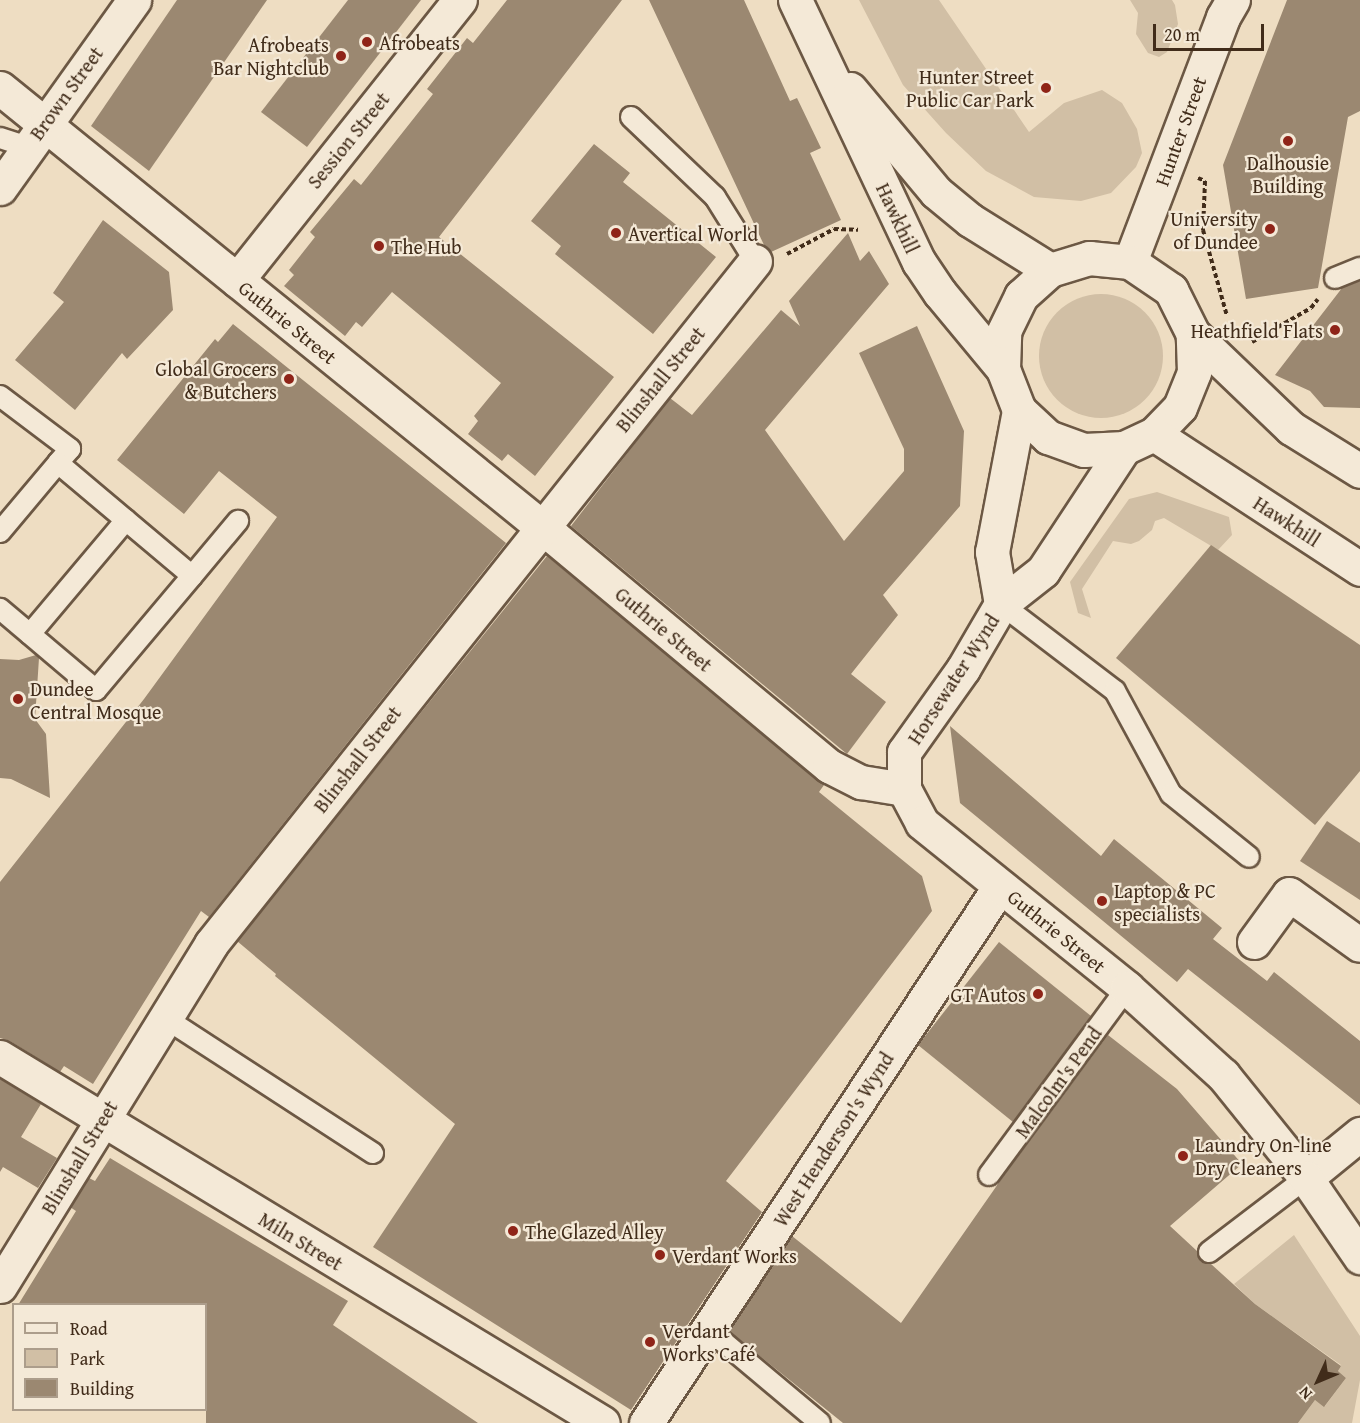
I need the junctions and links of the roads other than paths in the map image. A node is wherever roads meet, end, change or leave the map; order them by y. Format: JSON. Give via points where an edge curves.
{"nodes":[{"id":1,"x":134,"y":0,"type":"edge"},
{"id":2,"x":460,"y":0,"type":"edge"},
{"id":3,"x":795,"y":0,"type":"edge"},
{"id":4,"x":1233,"y":0,"type":"edge"},
{"id":5,"x":819,"y":50,"type":"junction"},
{"id":6,"x":0,"y":88,"type":"edge"},
{"id":7,"x":631,"y":117,"type":"dead end"},
{"id":8,"x":24,"y":136,"type":"edge"},
{"id":9,"x":0,"y":188,"type":"edge"},
{"id":10,"x":755,"y":261,"type":"joint"},
{"id":11,"x":1130,"y":262,"type":"junction"},
{"id":12,"x":1360,"y":268,"type":"edge"},
{"id":13,"x":1050,"y":270,"type":"junction"},
{"id":14,"x":1335,"y":278,"type":"road end"},
{"id":15,"x":237,"y":280,"type":"junction"},
{"id":16,"x":1193,"y":334,"type":"junction"},
{"id":17,"x":1003,"y":369,"type":"junction"},
{"id":18,"x":0,"y":396,"type":"edge"},
{"id":19,"x":1019,"y":410,"type":"junction"},
{"id":20,"x":1154,"y":434,"type":"junction"},
{"id":21,"x":1124,"y":448,"type":"junction"},
{"id":22,"x":58,"y":463,"type":"junction"},
{"id":23,"x":1360,"y":471,"type":"edge"},
{"id":24,"x":126,"y":520,"type":"junction"},
{"id":25,"x":238,"y":521,"type":"dead end"},
{"id":26,"x":542,"y":528,"type":"junction"},
{"id":27,"x":0,"y":532,"type":"edge"},
{"id":28,"x":1360,"y":569,"type":"edge"},
{"id":29,"x":192,"y":576,"type":"junction"},
{"id":30,"x":1001,"y":604,"type":"junction"},
{"id":31,"x":0,"y":609,"type":"edge"},
{"id":32,"x":30,"y":634,"type":"junction"},
{"id":33,"x":904,"y":789,"type":"junction"},
{"id":34,"x":1249,"y":857,"type":"dead end"},
{"id":35,"x":1000,"y":886,"type":"junction"},
{"id":36,"x":1254,"y":942,"type":"dead end"},
{"id":37,"x":1360,"y":945,"type":"edge"},
{"id":38,"x":1127,"y":988,"type":"junction"},
{"id":39,"x":165,"y":1017,"type":"junction"},
{"id":40,"x":0,"y":1057,"type":"edge"},
{"id":41,"x":101,"y":1121,"type":"junction"},
{"id":42,"x":1360,"y":1134,"type":"edge"},
{"id":43,"x":373,"y":1153,"type":"dead end"},
{"id":44,"x":989,"y":1175,"type":"dead end"},
{"id":45,"x":1306,"y":1178,"type":"junction"},
{"id":46,"x":1209,"y":1252,"type":"dead end"},
{"id":47,"x":1360,"y":1257,"type":"edge"},
{"id":48,"x":0,"y":1286,"type":"edge"},
{"id":49,"x":708,"y":1329,"type":"junction"},
{"id":50,"x":603,"y":1423,"type":"edge"},
{"id":51,"x":646,"y":1423,"type":"edge"},
{"id":52,"x":820,"y":1423,"type":"edge"}],
"edges":[{"from":1,"to":8,"type":"street","name":"Brown Street"},
{"from":2,"to":15,"type":"street","name":"Session Street"},
{"from":3,"to":5,"type":"street","name":"Hawkhill"},
{"from":4,"to":11,"type":"street","name":"Hunter Street","via":[[1223,17]]},
{"from":5,"to":13,"type":"street","name":"Hawkhill","via":[[936,192],[970,220]]},
{"from":5,"to":17,"type":"street","name":"Hawkhill","via":[[920,262],[940,293]]},
{"from":6,"to":8,"type":"street","name":"Guthrie Street"},
{"from":7,"to":10,"type":"lane","via":[[715,197]]},
{"from":8,"to":9,"type":"street","name":"Brown Street"},
{"from":8,"to":15,"type":"street","name":"Guthrie Street"},
{"from":10,"to":26,"type":"street","name":"Blinshall Street"},
{"from":11,"to":13,"type":"street","name":"Hawkhill","via":[[1089,258]]},
{"from":11,"to":16,"type":"street","name":"Hawkhill","via":[[1171,290]]},
{"from":12,"to":14,"type":"lane"},
{"from":13,"to":17,"type":"street","name":"Hawkhill","via":[[1021,296],[1004,331]]},
{"from":15,"to":26,"type":"street","name":"Guthrie Street"},
{"from":16,"to":20,"type":"street","name":"Hawkhill","via":[[1194,372],[1180,407]]},
{"from":16,"to":23,"type":"street","name":"Hawkhill","via":[[1291,428]]},
{"from":17,"to":19,"type":"street","name":"Hawkhill"},
{"from":18,"to":22,"type":"lane","via":[[70,449]]},
{"from":19,"to":21,"type":"street","name":"Hawkhill","via":[[1048,437],[1084,450]]},
{"from":19,"to":30,"type":"street","name":"Horsewater Wynd","via":[[992,552]]},
{"from":20,"to":21,"type":"street","name":"Hawkhill"},
{"from":20,"to":28,"type":"street","name":"Hawkhill"},
{"from":21,"to":30,"type":"street","name":"Horsewater Wynd","via":[[1043,571]]},
{"from":22,"to":24,"type":"lane"},
{"from":22,"to":27,"type":"lane"},
{"from":24,"to":29,"type":"lane"},
{"from":24,"to":32,"type":"lane"},
{"from":25,"to":29,"type":"lane"},
{"from":26,"to":33,"type":"street","name":"Guthrie Street","via":[[829,765],[861,782]]},
{"from":26,"to":39,"type":"street","name":"Blinshall Street","via":[[211,944]]},
{"from":29,"to":32,"type":"lane","via":[[96,690]]},
{"from":30,"to":33,"type":"street","name":"Horsewater Wynd","via":[[963,669],[904,752]]},
{"from":30,"to":34,"type":"lane","via":[[1114,691],[1171,794]]},
{"from":31,"to":32,"type":"lane"},
{"from":33,"to":35,"type":"street","name":"Guthrie Street","via":[[922,823]]},
{"from":35,"to":38,"type":"street","name":"Guthrie Street"},
{"from":35,"to":49,"type":"street","name":"West Henderson's Wynd"},
{"from":36,"to":37,"type":"street","via":[[1289,894]]},
{"from":38,"to":44,"type":"lane","name":"Malcolm's Pend"},
{"from":38,"to":45,"type":"street","name":"Guthrie Street","via":[[1223,1075]]},
{"from":39,"to":41,"type":"street","name":"Blinshall Street"},
{"from":39,"to":43,"type":"lane"},
{"from":40,"to":41,"type":"street","name":"Miln Street"},
{"from":41,"to":48,"type":"street","name":"Blinshall Street"},
{"from":41,"to":50,"type":"street","name":"Miln Street"},
{"from":42,"to":45,"type":"street"},
{"from":45,"to":46,"type":"lane"},
{"from":45,"to":47,"type":"street","name":"Guthrie Street"},
{"from":49,"to":51,"type":"street","name":"West Henderson's Wynd"},
{"from":49,"to":52,"type":"lane"}]}
